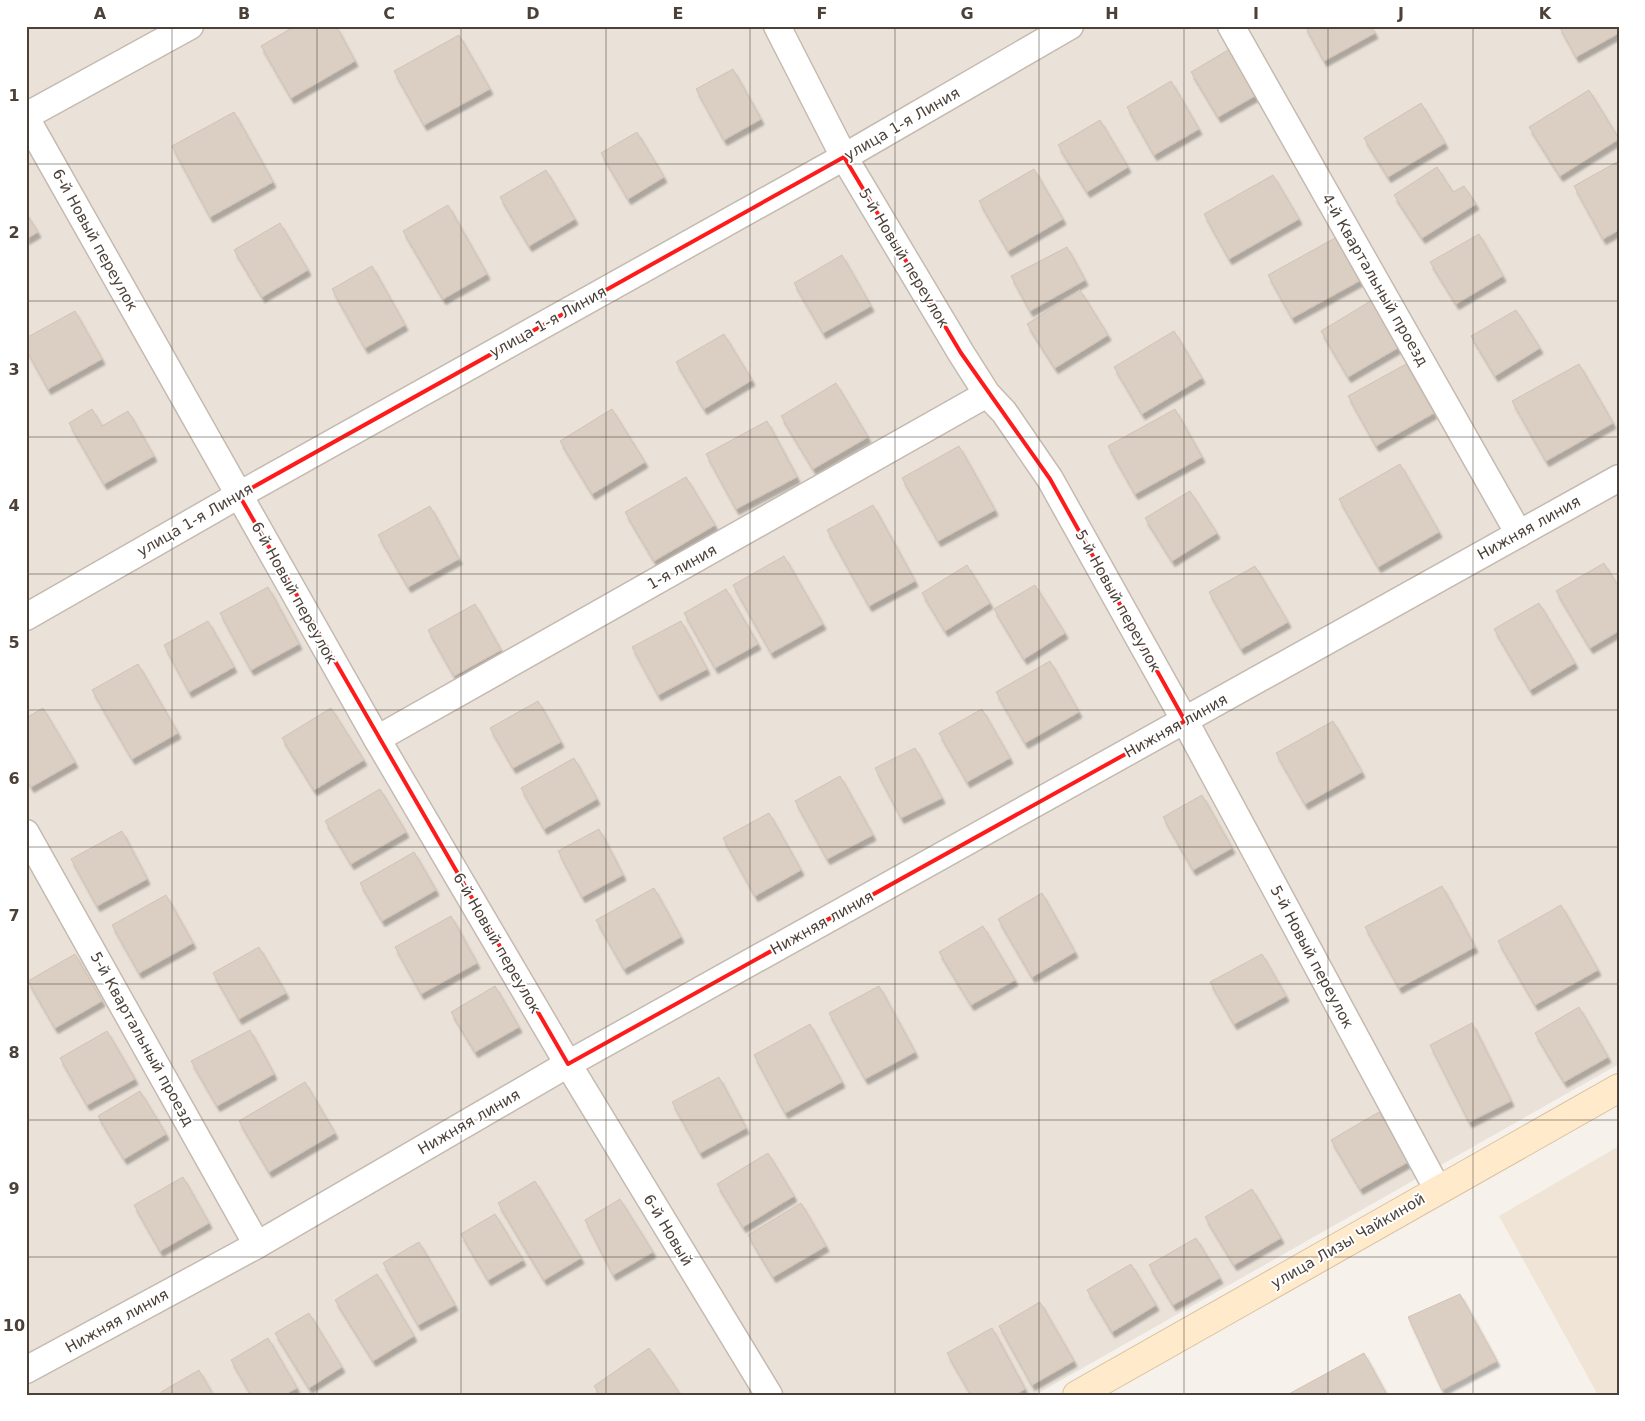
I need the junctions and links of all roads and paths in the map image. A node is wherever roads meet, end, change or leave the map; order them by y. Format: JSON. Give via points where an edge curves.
{"nodes":[{"id":1,"x":190,"y":26,"type":"edge"},
{"id":2,"x":777,"y":26,"type":"edge"},
{"id":3,"x":1070,"y":26,"type":"edge"},
{"id":4,"x":1231,"y":26,"type":"edge"},
{"id":5,"x":26,"y":117,"type":"edge"},
{"id":6,"x":844,"y":157,"type":"junction"},
{"id":7,"x":987,"y":394,"type":"junction"},
{"id":8,"x":1619,"y":478,"type":"edge"},
{"id":9,"x":239,"y":495,"type":"junction"},
{"id":10,"x":1519,"y":534,"type":"junction"},
{"id":11,"x":26,"y":617,"type":"edge"},
{"id":12,"x":1185,"y":721,"type":"junction"},
{"id":13,"x":377,"y":739,"type":"junction"},
{"id":14,"x":26,"y":833,"type":"edge"},
{"id":15,"x":568,"y":1064,"type":"junction"},
{"id":16,"x":1619,"y":1088,"type":"edge"},
{"id":17,"x":1438,"y":1190,"type":"junction"},
{"id":18,"x":257,"y":1245,"type":"junction"},
{"id":19,"x":26,"y":1370,"type":"edge"},
{"id":20,"x":769,"y":1395,"type":"edge"},
{"id":21,"x":1077,"y":1395,"type":"edge"}],
"edges":[{"from":1,"to":5,"type":"street"},
{"from":2,"to":6,"type":"street","name":"5-й Новый переулок"},
{"from":3,"to":6,"type":"street","name":"улица 1-я Линия"},
{"from":4,"to":10,"type":"street","name":"4-й Квартальный проезд"},
{"from":5,"to":9,"type":"street","name":"6-й Новый переулок"},
{"from":6,"to":7,"type":"street","name":"5-й Новый переулок"},
{"from":6,"to":9,"type":"street","name":"улица 1-я Линия"},
{"from":7,"to":12,"type":"street","name":"5-й Новый переулок","via":[[1004,412],[1050,479]]},
{"from":7,"to":13,"type":"street","name":"1-я линия"},
{"from":8,"to":10,"type":"street","name":"Нижняя линия"},
{"from":9,"to":11,"type":"street","name":"улица 1-я Линия"},
{"from":9,"to":13,"type":"street","name":"6-й Новый переулок"},
{"from":10,"to":12,"type":"street","name":"Нижняя линия"},
{"from":12,"to":15,"type":"street","name":"Нижняя линия"},
{"from":12,"to":17,"type":"street","name":"5-й Новый переулок"},
{"from":13,"to":15,"type":"street","name":"6-й Новый переулок"},
{"from":14,"to":18,"type":"street","name":"5-й Квартальный проезд"},
{"from":15,"to":18,"type":"street","name":"Нижняя линия"},
{"from":15,"to":20,"type":"street","name":"6-й Новый"},
{"from":16,"to":17,"type":"main road","name":"улица Лизы Чайкиной"},
{"from":17,"to":21,"type":"main road","name":"улица Лизы Чайкиной"},
{"from":18,"to":19,"type":"street","name":"Нижняя линия"}]}
